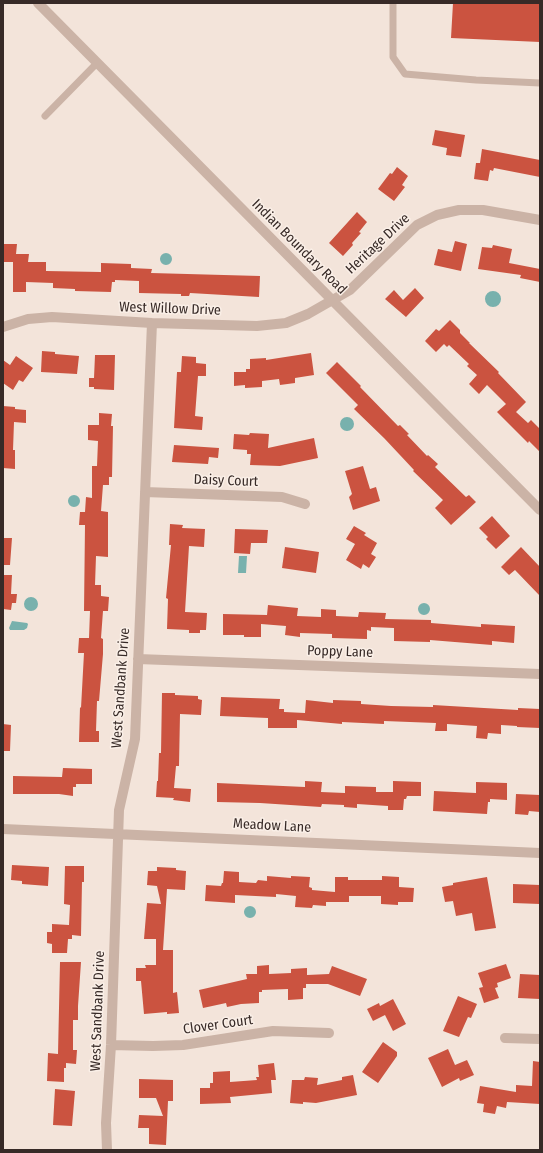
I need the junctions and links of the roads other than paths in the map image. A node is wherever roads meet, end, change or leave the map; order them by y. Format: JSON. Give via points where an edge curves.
{"nodes":[{"id":1,"x":38,"y":3,"type":"edge"},
{"id":2,"x":393,"y":3,"type":"edge"},
{"id":3,"x":97,"y":63,"type":"junction"},
{"id":4,"x":540,"y":82,"type":"edge"},
{"id":5,"x":45,"y":116,"type":"dead end"},
{"id":6,"x":540,"y":220,"type":"edge"},
{"id":7,"x":333,"y":301,"type":"junction"},
{"id":8,"x":152,"y":323,"type":"junction"},
{"id":9,"x":3,"y":327,"type":"edge"},
{"id":10,"x":145,"y":492,"type":"junction"},
{"id":11,"x":305,"y":504,"type":"dead end"},
{"id":12,"x":540,"y":510,"type":"edge"},
{"id":13,"x":138,"y":659,"type":"junction"},
{"id":14,"x":540,"y":674,"type":"edge"},
{"id":15,"x":3,"y":829,"type":"edge"},
{"id":16,"x":118,"y":834,"type":"junction"},
{"id":17,"x":540,"y":852,"type":"edge"},
{"id":18,"x":329,"y":1033,"type":"dead end"},
{"id":19,"x":505,"y":1038,"type":"dead end"},
{"id":20,"x":540,"y":1039,"type":"edge"},
{"id":21,"x":111,"y":1046,"type":"junction"},
{"id":22,"x":107,"y":1150,"type":"edge"}],
"edges":[{"from":1,"to":3,"type":"street","name":"Indian Boundary Road"},
{"from":2,"to":4,"type":"lane","via":[[393,58],[404,74]]},
{"from":3,"to":5,"type":"lane"},
{"from":3,"to":7,"type":"street","name":"Indian Boundary Road"},
{"from":6,"to":7,"type":"street","name":"Heritage Drive","via":[[483,210],[459,210],[436,215],[417,225],[351,289]]},
{"from":7,"to":8,"type":"street","name":"West Willow Drive","via":[[286,323],[257,326]]},
{"from":7,"to":12,"type":"street","name":"Indian Boundary Road"},
{"from":8,"to":9,"type":"street","name":"West Willow Drive","via":[[52,317],[28,319]]},
{"from":8,"to":10,"type":"street","name":"West Sandbank Drive"},
{"from":10,"to":11,"type":"street","name":"Daisy Court","via":[[282,497]]},
{"from":10,"to":13,"type":"street","name":"West Sandbank Drive"},
{"from":13,"to":14,"type":"street","name":"Poppy Lane"},
{"from":13,"to":16,"type":"street","name":"West Sandbank Drive","via":[[135,739],[119,810]]},
{"from":15,"to":16,"type":"street","name":"Meadow Lane"},
{"from":16,"to":17,"type":"street","name":"Meadow Lane"},
{"from":16,"to":21,"type":"street","name":"West Sandbank Drive"},
{"from":18,"to":21,"type":"street","name":"Clover Court","via":[[273,1031],[183,1045]]},
{"from":19,"to":20,"type":"street"},
{"from":21,"to":22,"type":"street","name":"West Sandbank Drive"}]}
